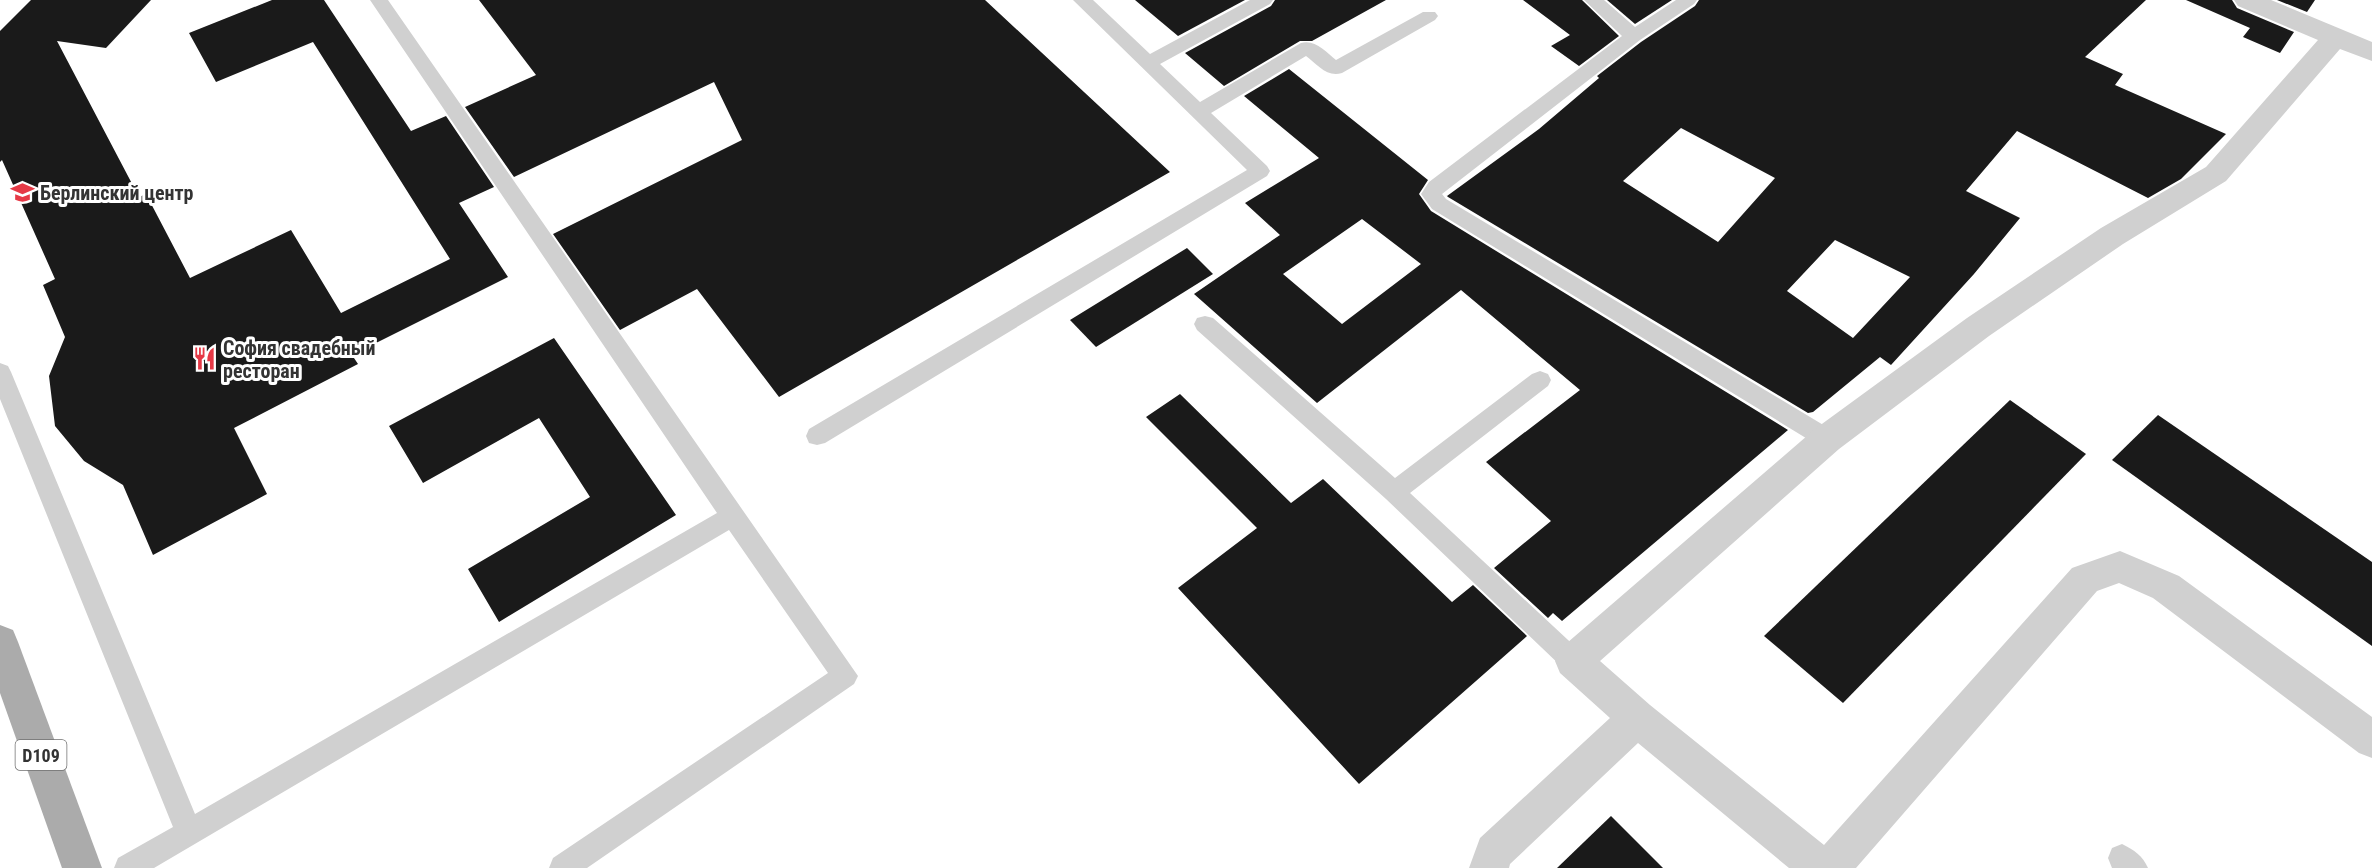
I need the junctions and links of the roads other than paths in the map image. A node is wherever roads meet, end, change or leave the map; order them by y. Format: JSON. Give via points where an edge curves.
{"nodes":[{"id":1,"x":379,"y":0,"type":"edge"},
{"id":2,"x":1082,"y":0,"type":"edge"},
{"id":3,"x":1264,"y":0,"type":"edge"},
{"id":4,"x":1593,"y":0,"type":"edge"},
{"id":5,"x":1688,"y":0,"type":"edge"},
{"id":6,"x":2247,"y":0,"type":"edge"},
{"id":7,"x":1429,"y":16,"type":"dead end"},
{"id":8,"x":1634,"y":36,"type":"junction"},
{"id":9,"x":2335,"y":37,"type":"junction"},
{"id":10,"x":2372,"y":52,"type":"edge"},
{"id":11,"x":1148,"y":63,"type":"junction"},
{"id":12,"x":1199,"y":111,"type":"junction"},
{"id":13,"x":1204,"y":324,"type":"dead end"},
{"id":14,"x":0,"y":372,"type":"edge"},
{"id":15,"x":1540,"y":380,"type":"dead end"},
{"id":16,"x":817,"y":436,"type":"dead end"},
{"id":17,"x":1827,"y":440,"type":"junction"},
{"id":18,"x":1394,"y":492,"type":"junction"},
{"id":19,"x":732,"y":516,"type":"junction"},
{"id":20,"x":0,"y":642,"type":"edge"},
{"id":21,"x":1573,"y":661,"type":"junction"},
{"id":22,"x":1637,"y":718,"type":"junction"},
{"id":23,"x":2372,"y":740,"type":"edge"},
{"id":24,"x":189,"y":833,"type":"junction"},
{"id":25,"x":82,"y":868,"type":"edge"},
{"id":26,"x":128,"y":868,"type":"edge"},
{"id":27,"x":563,"y":868,"type":"edge"},
{"id":28,"x":1489,"y":868,"type":"edge"},
{"id":29,"x":1820,"y":868,"type":"edge"},
{"id":30,"x":1830,"y":868,"type":"edge"}],
"edges":[{"from":1,"to":19,"type":"lane"},
{"from":2,"to":11,"type":"lane"},
{"from":3,"to":11,"type":"lane"},
{"from":4,"to":8,"type":"lane"},
{"from":5,"to":8,"type":"lane"},
{"from":6,"to":9,"type":"street"},
{"from":7,"to":12,"type":"lane","via":[[1335,69],[1307,48]]},
{"from":8,"to":17,"type":"lane","via":[[1436,187],[1431,195],[1439,204]]},
{"from":9,"to":10,"type":"street"},
{"from":9,"to":17,"type":"street","via":[[2216,174],[2112,236],[1978,327]]},
{"from":11,"to":12,"type":"lane"},
{"from":12,"to":16,"type":"lane","via":[[1260,171]]},
{"from":13,"to":18,"type":"lane"},
{"from":14,"to":24,"type":"lane"},
{"from":15,"to":18,"type":"lane"},
{"from":17,"to":21,"type":"street"},
{"from":18,"to":21,"type":"lane"},
{"from":19,"to":24,"type":"lane"},
{"from":19,"to":27,"type":"lane","via":[[845,676]]},
{"from":20,"to":25,"type":"main road","number":"D109"},
{"from":21,"to":22,"type":"street"},
{"from":22,"to":28,"type":"street","via":[[1494,852]]},
{"from":22,"to":29,"type":"street"},
{"from":23,"to":30,"type":"street","via":[[2166,587],[2120,567],[2085,579]]},
{"from":24,"to":26,"type":"lane"}]}
